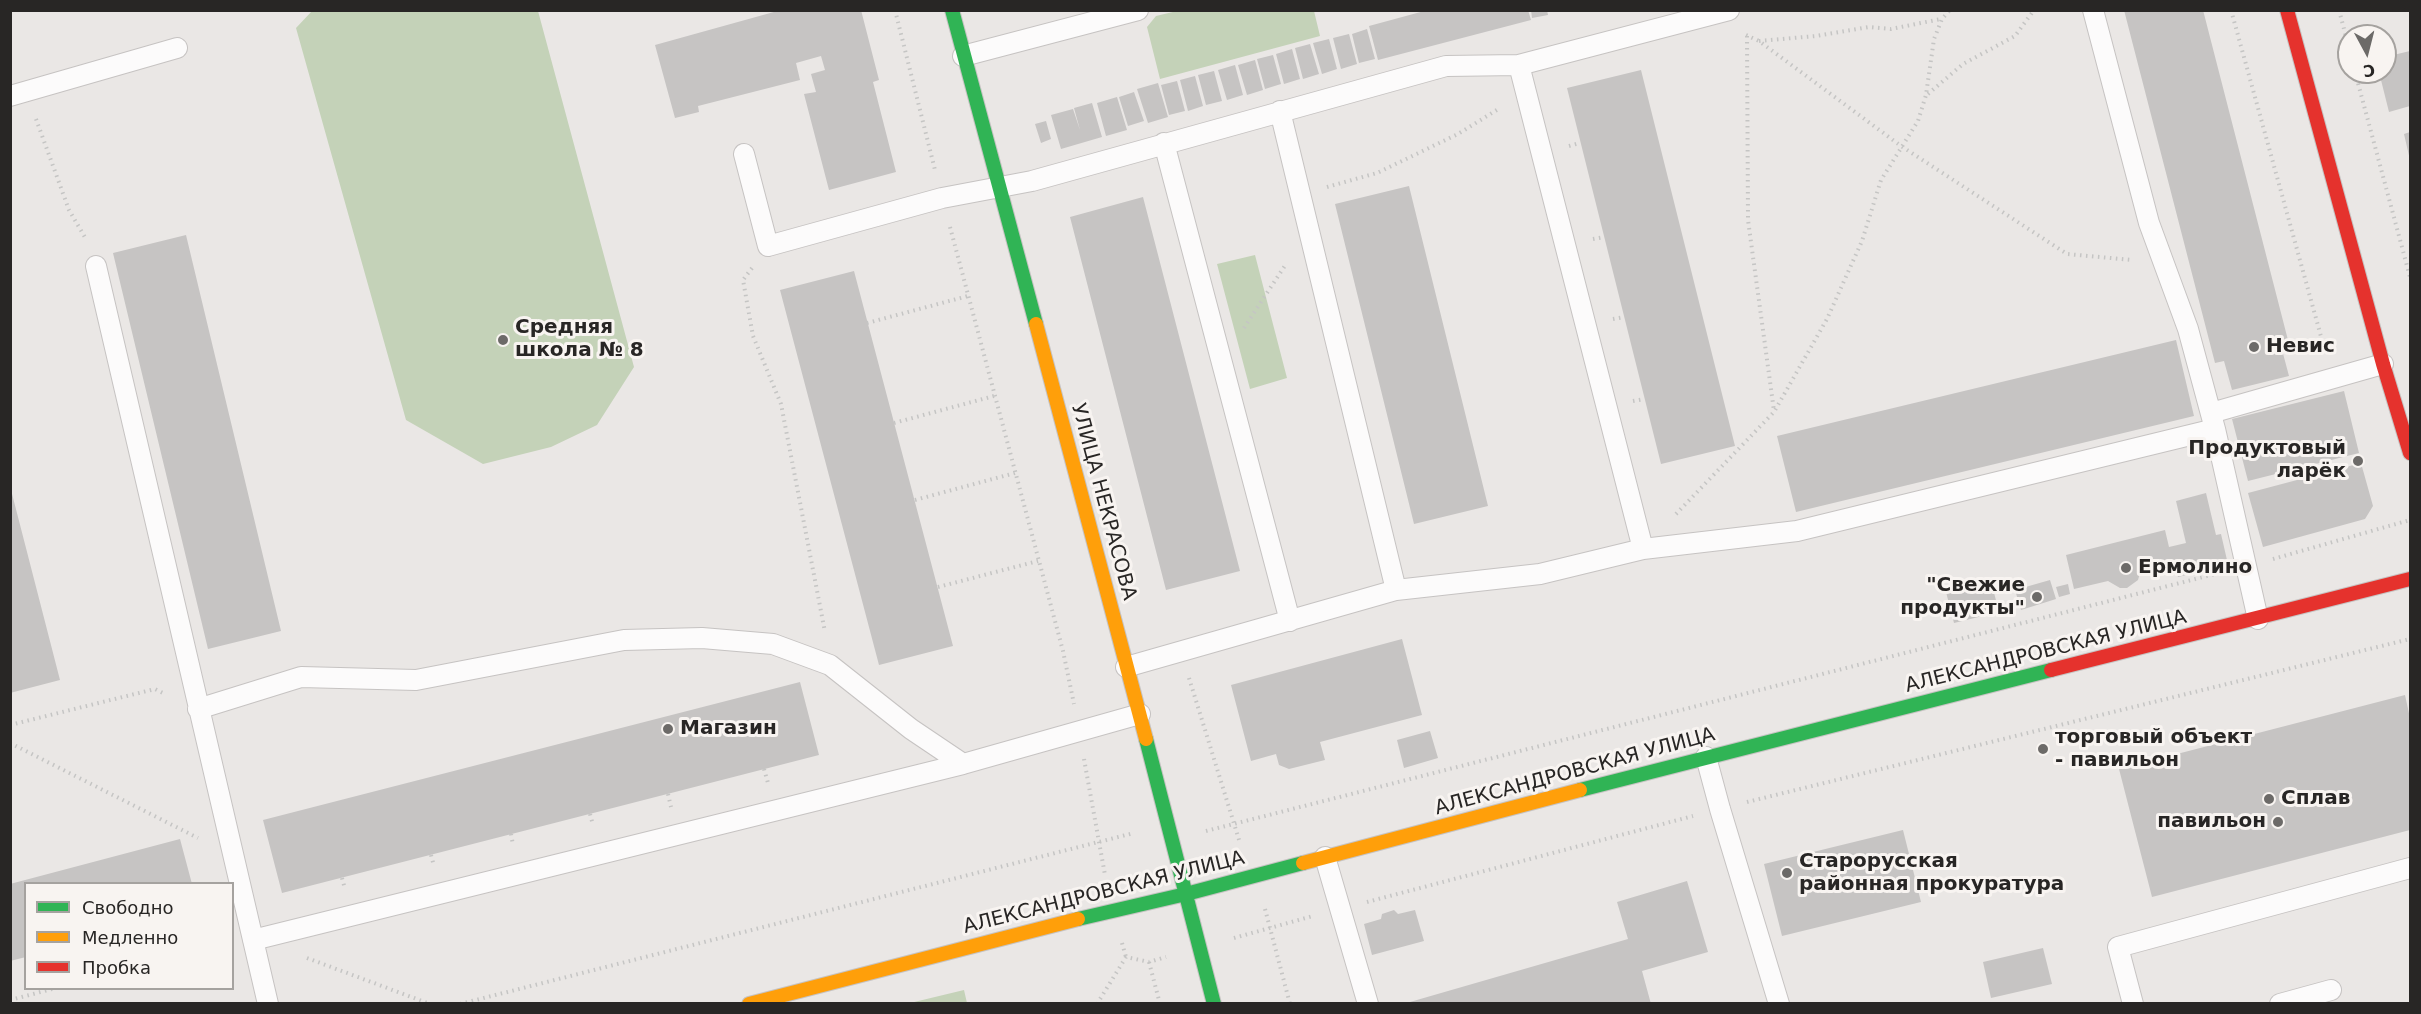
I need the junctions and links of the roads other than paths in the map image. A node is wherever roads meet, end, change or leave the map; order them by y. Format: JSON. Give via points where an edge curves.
{"nodes":[{"id":1,"x":952,"y":10,"type":"edge"},
{"id":2,"x":1138,"y":10,"type":"edge"},
{"id":3,"x":2093,"y":10,"type":"edge"},
{"id":4,"x":2287,"y":10,"type":"edge"},
{"id":5,"x":1729,"y":11,"type":"edge"},
{"id":6,"x":177,"y":48,"type":"dead end"},
{"id":7,"x":963,"y":56,"type":"junction"},
{"id":8,"x":1519,"y":65,"type":"junction"},
{"id":9,"x":19,"y":94,"type":"edge"},
{"id":10,"x":1280,"y":111,"type":"junction"},
{"id":11,"x":1164,"y":143,"type":"junction"},
{"id":12,"x":744,"y":154,"type":"dead end"},
{"id":13,"x":999,"y":188,"type":"junction"},
{"id":14,"x":96,"y":266,"type":"road end"},
{"id":15,"x":2383,"y":364,"type":"junction"},
{"id":16,"x":2213,"y":421,"type":"junction"},
{"id":17,"x":2410,"y":453,"type":"edge"},
{"id":18,"x":1642,"y":549,"type":"junction"},
{"id":19,"x":2410,"y":579,"type":"edge"},
{"id":20,"x":1396,"y":590,"type":"junction"},
{"id":21,"x":2258,"y":620,"type":"junction"},
{"id":22,"x":1290,"y":621,"type":"junction"},
{"id":23,"x":1126,"y":667,"type":"junction"},
{"id":24,"x":198,"y":709,"type":"junction"},
{"id":25,"x":1140,"y":714,"type":"junction"},
{"id":26,"x":1706,"y":757,"type":"junction"},
{"id":27,"x":963,"y":764,"type":"junction"},
{"id":28,"x":1325,"y":857,"type":"junction"},
{"id":29,"x":2410,"y":868,"type":"edge"},
{"id":30,"x":1186,"y":894,"type":"junction"},
{"id":31,"x":254,"y":940,"type":"junction"},
{"id":32,"x":2331,"y":990,"type":"dead end"},
{"id":33,"x":268,"y":1004,"type":"edge"},
{"id":34,"x":749,"y":1004,"type":"edge"},
{"id":35,"x":1214,"y":1004,"type":"edge"},
{"id":36,"x":1368,"y":1004,"type":"edge"},
{"id":37,"x":1779,"y":1004,"type":"edge"},
{"id":38,"x":2133,"y":1004,"type":"edge"},
{"id":39,"x":2280,"y":1004,"type":"edge"}],
"edges":[{"from":1,"to":7,"type":"street","name":"УЛИЦА НЕКРАСОВА"},
{"from":2,"to":7,"type":"lane"},
{"from":3,"to":16,"type":"lane","via":[[2149,224],[2188,329]]},
{"from":4,"to":15,"type":"street"},
{"from":5,"to":8,"type":"lane"},
{"from":6,"to":9,"type":"lane"},
{"from":7,"to":13,"type":"street","name":"УЛИЦА НЕКРАСОВА"},
{"from":8,"to":10,"type":"lane","via":[[1446,66]]},
{"from":8,"to":18,"type":"lane"},
{"from":10,"to":11,"type":"lane"},
{"from":10,"to":20,"type":"lane"},
{"from":11,"to":13,"type":"lane"},
{"from":11,"to":22,"type":"lane"},
{"from":12,"to":13,"type":"lane","via":[[768,246],[942,198]]},
{"from":13,"to":23,"type":"street","name":"УЛИЦА НЕКРАСОВА"},
{"from":14,"to":24,"type":"lane"},
{"from":15,"to":16,"type":"lane"},
{"from":15,"to":17,"type":"street"},
{"from":16,"to":18,"type":"lane","via":[[1797,531]]},
{"from":16,"to":21,"type":"lane"},
{"from":18,"to":20,"type":"lane","via":[[1540,574]]},
{"from":19,"to":21,"type":"street","name":"АЛЕКСАНДРОВСКАЯ УЛИЦА"},
{"from":20,"to":22,"type":"lane"},
{"from":21,"to":26,"type":"street","name":"АЛЕКСАНДРОВСКАЯ УЛИЦА"},
{"from":22,"to":23,"type":"lane"},
{"from":23,"to":25,"type":"street","name":"УЛИЦА НЕКРАСОВА"},
{"from":24,"to":27,"type":"lane","via":[[301,677],[416,680],[624,640],[702,638],[773,644],[830,665]]},
{"from":24,"to":31,"type":"lane"},
{"from":25,"to":27,"type":"lane"},
{"from":25,"to":30,"type":"street","name":"УЛИЦА НЕКРАСОВА"},
{"from":26,"to":28,"type":"street","name":"АЛЕКСАНДРОВСКАЯ УЛИЦА"},
{"from":26,"to":37,"type":"lane"},
{"from":27,"to":31,"type":"lane"},
{"from":28,"to":30,"type":"street","name":"АЛЕКСАНДРОВСКАЯ УЛИЦА"},
{"from":28,"to":36,"type":"lane"},
{"from":29,"to":38,"type":"lane","via":[[2118,947]]},
{"from":30,"to":34,"type":"street","name":"АЛЕКСАНДРОВСКАЯ УЛИЦА"},
{"from":30,"to":35,"type":"street","name":"УЛИЦА НЕКРАСОВА"},
{"from":31,"to":33,"type":"lane"},
{"from":32,"to":39,"type":"lane"}]}
